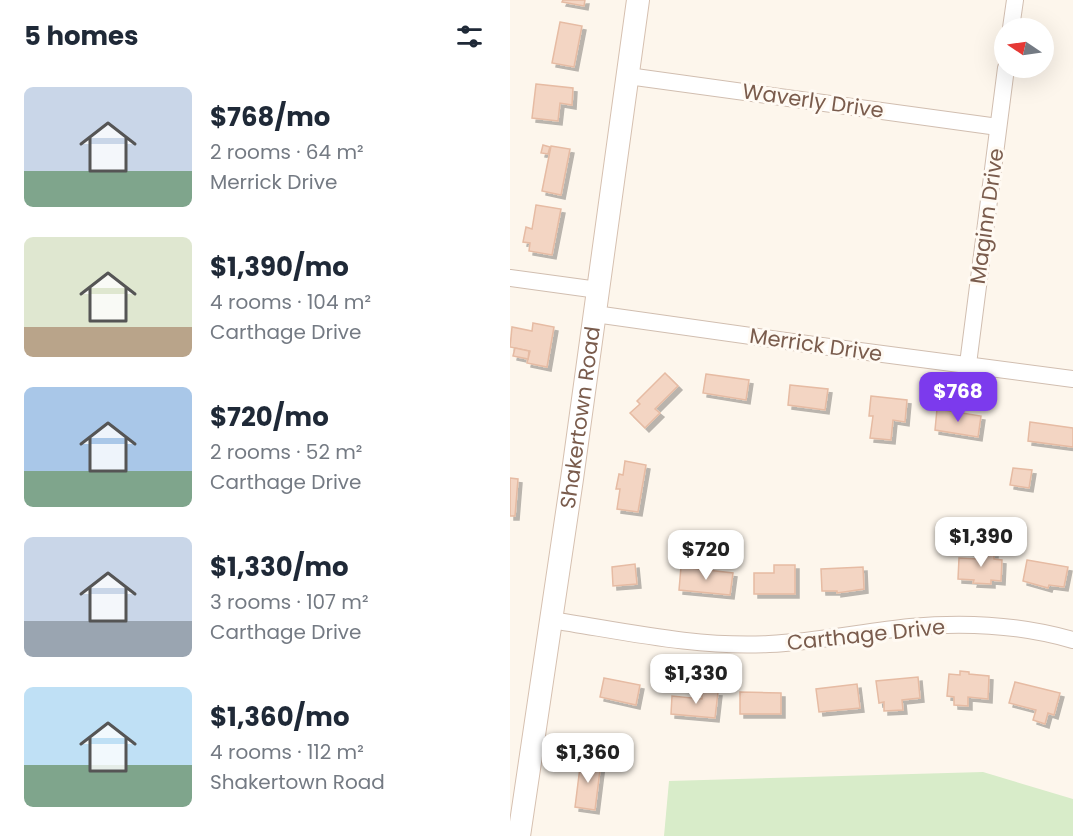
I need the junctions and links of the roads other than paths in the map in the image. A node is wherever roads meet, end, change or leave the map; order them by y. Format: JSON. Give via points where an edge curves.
{"nodes":[{"id":1,"x":638,"y":0,"type":"edge"},
{"id":2,"x":1015,"y":0,"type":"edge"},
{"id":3,"x":1012,"y":18,"type":"edge"},
{"id":4,"x":628,"y":76,"type":"junction"},
{"id":5,"x":1005,"y":78,"type":"edge"},
{"id":6,"x":998,"y":127,"type":"junction"},
{"id":7,"x":510,"y":278,"type":"edge"},
{"id":8,"x":598,"y":290,"type":"junction"},
{"id":9,"x":595,"y":314,"type":"junction"},
{"id":10,"x":968,"y":364,"type":"junction"},
{"id":11,"x":1073,"y":379,"type":"edge"},
{"id":12,"x":551,"y":620,"type":"junction"},
{"id":13,"x":1073,"y":640,"type":"edge"},
{"id":14,"x":519,"y":836,"type":"edge"}],
"edges":[{"from":1,"to":4,"type":"street","name":"Shakertown Road"},
{"from":2,"to":3,"type":"street"},
{"from":4,"to":6,"type":"street","name":"Waverly Drive"},
{"from":4,"to":8,"type":"street","name":"Shakertown Road"},
{"from":5,"to":6,"type":"street","name":"Maginn Drive"},
{"from":6,"to":10,"type":"street","name":"Maginn Drive"},
{"from":7,"to":8,"type":"street"},
{"from":8,"to":9,"type":"street","name":"Shakertown Road"},
{"from":9,"to":10,"type":"street","name":"Merrick Drive"},
{"from":9,"to":12,"type":"street","name":"Shakertown Road"},
{"from":10,"to":11,"type":"street","name":"Merrick Drive"},
{"from":12,"to":13,"type":"street","name":"Carthage Drive","via":[[727,644],[794,643],[950,625],[996,627]]},
{"from":12,"to":14,"type":"street","name":"Shakertown Road"}]}
